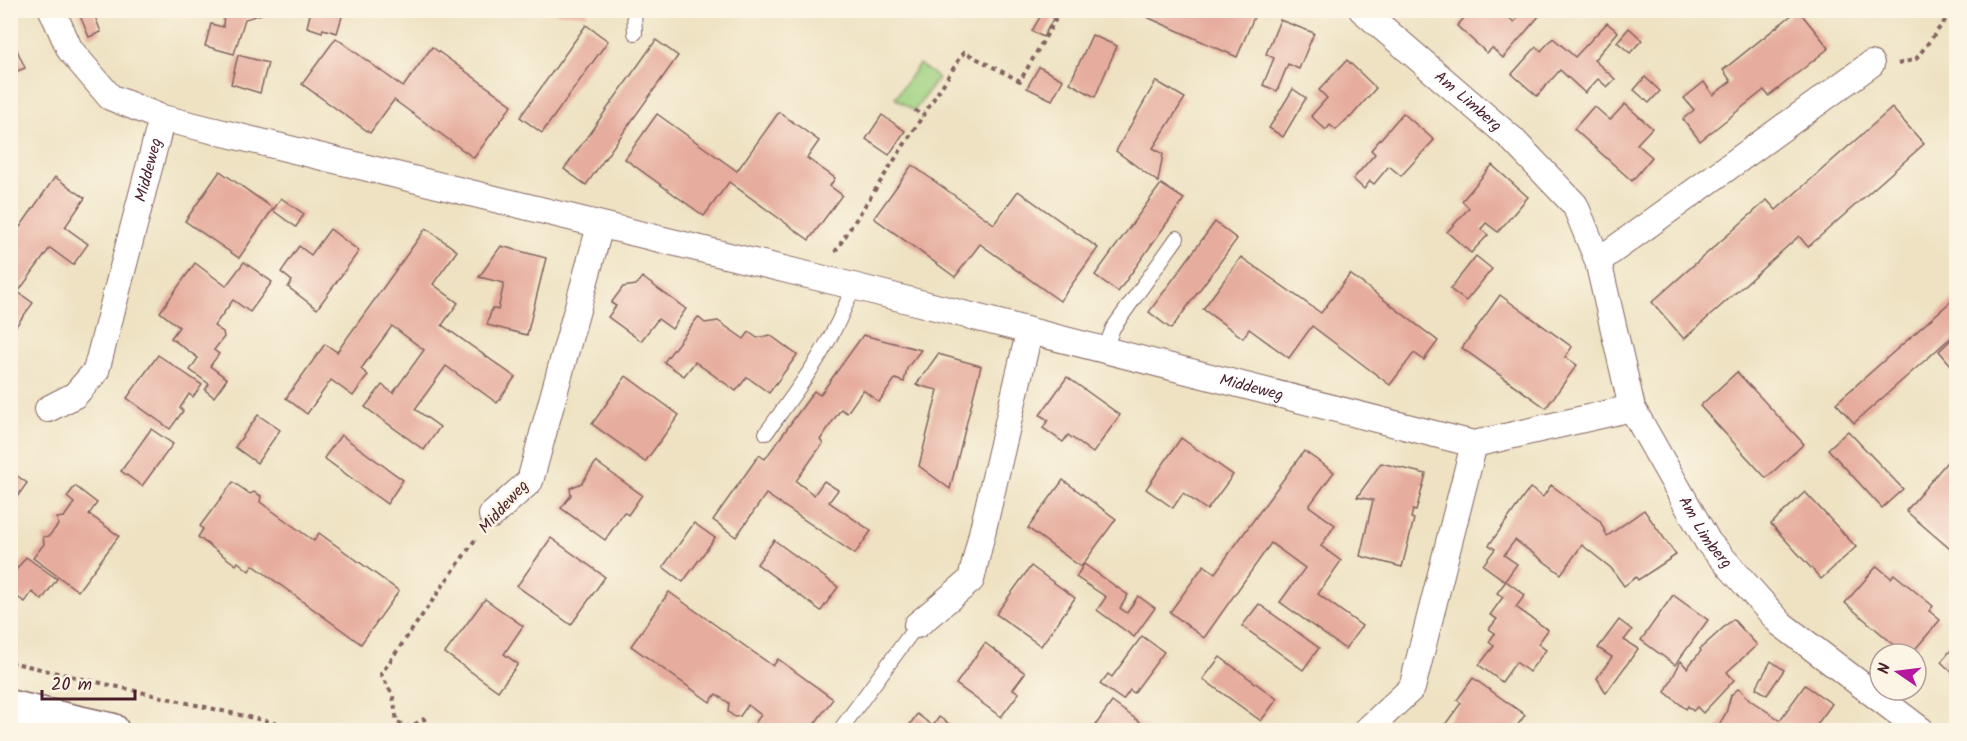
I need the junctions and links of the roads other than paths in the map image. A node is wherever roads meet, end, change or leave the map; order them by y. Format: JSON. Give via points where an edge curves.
{"nodes":[{"id":1,"x":52,"y":10,"type":"edge"},
{"id":2,"x":634,"y":10,"type":"edge"},
{"id":3,"x":1362,"y":10,"type":"edge"},
{"id":4,"x":635,"y":33,"type":"dead end"},
{"id":5,"x":1870,"y":64,"type":"road end"},
{"id":6,"x":162,"y":118,"type":"junction"},
{"id":7,"x":600,"y":226,"type":"junction"},
{"id":8,"x":1176,"y":237,"type":"dead end"},
{"id":9,"x":1598,"y":261,"type":"junction"},
{"id":10,"x":853,"y":286,"type":"junction"},
{"id":11,"x":1029,"y":333,"type":"junction"},
{"id":12,"x":1104,"y":352,"type":"junction"},
{"id":13,"x":1632,"y":408,"type":"junction"},
{"id":14,"x":48,"y":409,"type":"dead end"},
{"id":15,"x":766,"y":433,"type":"dead end"},
{"id":16,"x":1474,"y":444,"type":"junction"},
{"id":17,"x":492,"y":515,"type":"road end"},
{"id":18,"x":917,"y":625,"type":"joint"},
{"id":19,"x":10,"y":708,"type":"edge"},
{"id":20,"x":112,"y":730,"type":"edge"},
{"id":21,"x":840,"y":730,"type":"edge"},
{"id":22,"x":1367,"y":730,"type":"edge"},
{"id":23,"x":1921,"y":730,"type":"edge"}],
"edges":[{"from":1,"to":6,"type":"street","name":"Middeweg","via":[[70,50],[110,97]]},
{"from":2,"to":4,"type":"lane"},
{"from":3,"to":9,"type":"street","name":"Am Limberg","via":[[1511,138],[1575,205]]},
{"from":5,"to":9,"type":"street"},
{"from":6,"to":7,"type":"street","name":"Middeweg"},
{"from":6,"to":14,"type":"street","name":"Middeweg","via":[[96,371],[75,395]]},
{"from":7,"to":10,"type":"street","name":"Middeweg"},
{"from":7,"to":17,"type":"street","name":"Middeweg","via":[[530,481]]},
{"from":8,"to":12,"type":"lane","via":[[1113,328]]},
{"from":9,"to":13,"type":"street","name":"Am Limberg"},
{"from":10,"to":11,"type":"street","name":"Middeweg"},
{"from":10,"to":15,"type":"lane","via":[[842,319],[817,362]]},
{"from":11,"to":12,"type":"street","name":"Middeweg"},
{"from":11,"to":18,"type":"street","via":[[971,580]]},
{"from":12,"to":16,"type":"street","name":"Middeweg"},
{"from":13,"to":16,"type":"street","name":"Middeweg"},
{"from":13,"to":23,"type":"street","name":"Am Limberg","via":[[1708,542],[1782,624]]},
{"from":16,"to":22,"type":"street","via":[[1412,688]]},
{"from":18,"to":21,"type":"lane"},
{"from":19,"to":20,"type":"main road"}]}
